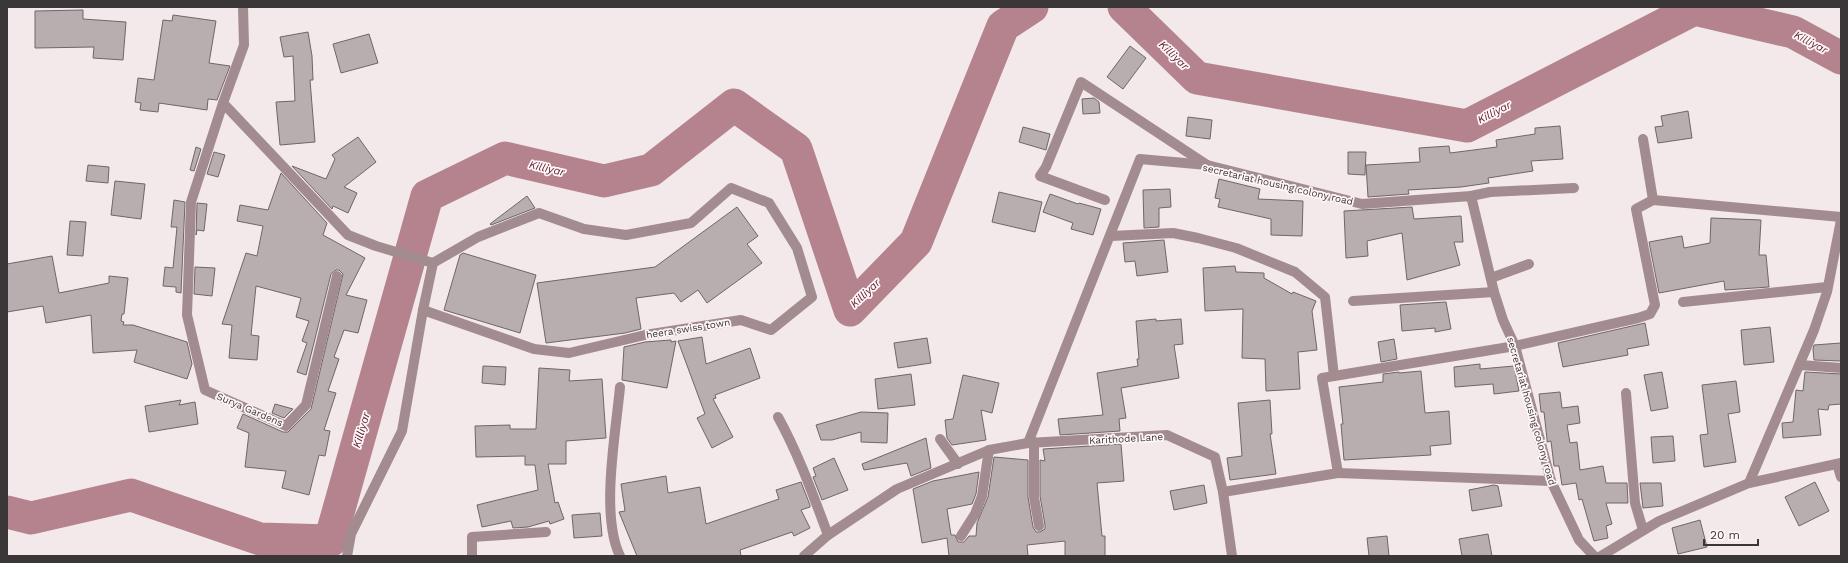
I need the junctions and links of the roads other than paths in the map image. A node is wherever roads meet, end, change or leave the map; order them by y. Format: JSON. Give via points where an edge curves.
{"nodes":[{"id":1,"x":243,"y":7,"type":"edge"},
{"id":2,"x":223,"y":103,"type":"junction"},
{"id":3,"x":1643,"y":139,"type":"dead end"},
{"id":4,"x":1207,"y":165,"type":"junction"},
{"id":5,"x":1574,"y":188,"type":"dead end"},
{"id":6,"x":1471,"y":196,"type":"junction"},
{"id":7,"x":1105,"y":200,"type":"dead end"},
{"id":8,"x":1653,"y":200,"type":"junction"},
{"id":9,"x":1841,"y":217,"type":"edge"},
{"id":10,"x":1841,"y":220,"type":"edge"},
{"id":11,"x":1111,"y":236,"type":"junction"},
{"id":12,"x":433,"y":263,"type":"junction"},
{"id":13,"x":1529,"y":264,"type":"dead end"},
{"id":14,"x":337,"y":276,"type":"dead end"},
{"id":15,"x":1491,"y":278,"type":"junction"},
{"id":16,"x":1828,"y":287,"type":"junction"},
{"id":17,"x":1494,"y":292,"type":"junction"},
{"id":18,"x":1353,"y":301,"type":"dead end"},
{"id":19,"x":1683,"y":302,"type":"dead end"},
{"id":20,"x":423,"y":310,"type":"junction"},
{"id":21,"x":1515,"y":346,"type":"junction"},
{"id":22,"x":1800,"y":365,"type":"junction"},
{"id":23,"x":1841,"y":368,"type":"edge"},
{"id":24,"x":1334,"y":376,"type":"junction"},
{"id":25,"x":620,"y":386,"type":"dead end"},
{"id":26,"x":1626,"y":393,"type":"dead end"},
{"id":27,"x":778,"y":417,"type":"dead end"},
{"id":28,"x":940,"y":439,"type":"dead end"},
{"id":29,"x":1031,"y":443,"type":"junction"},
{"id":30,"x":989,"y":450,"type":"junction"},
{"id":31,"x":958,"y":464,"type":"junction"},
{"id":32,"x":1839,"y":464,"type":"edge"},
{"id":33,"x":1338,"y":473,"type":"junction"},
{"id":34,"x":1841,"y":477,"type":"edge"},
{"id":35,"x":1551,"y":481,"type":"junction"},
{"id":36,"x":1749,"y":483,"type":"junction"},
{"id":37,"x":1223,"y":492,"type":"junction"},
{"id":38,"x":1039,"y":526,"type":"dead end"},
{"id":39,"x":1642,"y":530,"type":"junction"},
{"id":40,"x":546,"y":532,"type":"dead end"},
{"id":41,"x":828,"y":535,"type":"junction"},
{"id":42,"x":961,"y":536,"type":"dead end"},
{"id":43,"x":347,"y":556,"type":"edge"},
{"id":44,"x":472,"y":556,"type":"edge"},
{"id":45,"x":620,"y":556,"type":"edge"},
{"id":46,"x":804,"y":556,"type":"edge"},
{"id":47,"x":1232,"y":556,"type":"edge"},
{"id":48,"x":1594,"y":556,"type":"edge"},
{"id":49,"x":1601,"y":556,"type":"edge"}],
"edges":[{"from":1,"to":2,"type":"street","name":"Surya Gardens","via":[[244,45]]},
{"from":2,"to":12,"type":"street","via":[[348,235]]},
{"from":2,"to":14,"type":"street","name":"Surya Gardens","via":[[191,202],[187,315],[205,390],[286,426],[306,405]]},
{"from":3,"to":8,"type":"street"},
{"from":4,"to":6,"type":"street","name":"secretariat housing colony road","via":[[1362,204]]},
{"from":4,"to":7,"type":"street","via":[[1081,82],[1040,176]]},
{"from":4,"to":11,"type":"street","name":"secretariat housing colony road","via":[[1140,159]]},
{"from":5,"to":6,"type":"street","via":[[1490,192]]},
{"from":6,"to":15,"type":"street","name":"secretariat housing colony road"},
{"from":8,"to":9,"type":"street"},
{"from":8,"to":21,"type":"street","via":[[1636,209],[1655,305],[1650,314]]},
{"from":10,"to":16,"type":"street"},
{"from":11,"to":24,"type":"street","via":[[1173,233],[1236,248],[1295,272],[1325,297]]},
{"from":11,"to":29,"type":"street","name":"secretariat housing colony road"},
{"from":12,"to":20,"type":"street"},
{"from":12,"to":20,"type":"street","name":"heera swiss town","via":[[478,237],[539,213],[584,229],[626,235],[691,223],[731,188],[770,203],[797,248],[812,297],[771,330],[741,320],[645,335],[569,352],[534,349]]},
{"from":13,"to":15,"type":"street"},
{"from":15,"to":17,"type":"street","name":"secretariat housing colony road"},
{"from":16,"to":19,"type":"street"},
{"from":16,"to":22,"type":"street"},
{"from":17,"to":18,"type":"street"},
{"from":17,"to":21,"type":"street","name":"secretariat housing colony road"},
{"from":20,"to":43,"type":"street","via":[[402,431],[351,534]]},
{"from":21,"to":24,"type":"street"},
{"from":21,"to":35,"type":"street","name":"secretariat housing colony road"},
{"from":22,"to":23,"type":"street"},
{"from":22,"to":36,"type":"street"},
{"from":24,"to":33,"type":"street","via":[[1322,378]]},
{"from":25,"to":45,"type":"street","via":[[610,504],[614,545]]},
{"from":26,"to":39,"type":"street","via":[[1634,502]]},
{"from":27,"to":41,"type":"street","via":[[807,476]]},
{"from":28,"to":31,"type":"street"},
{"from":29,"to":30,"type":"street"},
{"from":29,"to":37,"type":"street","name":"Karithode Lane","via":[[1167,435],[1215,457]]},
{"from":29,"to":38,"type":"street","via":[[1034,497]]},
{"from":30,"to":31,"type":"street"},
{"from":30,"to":42,"type":"street","via":[[982,496],[975,514]]},
{"from":31,"to":41,"type":"street","via":[[897,489]]},
{"from":32,"to":34,"type":"street"},
{"from":32,"to":36,"type":"street"},
{"from":33,"to":35,"type":"street"},
{"from":33,"to":37,"type":"street"},
{"from":35,"to":48,"type":"street","name":"secretariat housing colony road","via":[[1579,540]]},
{"from":36,"to":39,"type":"street"},
{"from":37,"to":47,"type":"street","name":"Karithode Lane"},
{"from":39,"to":49,"type":"street"},
{"from":40,"to":44,"type":"street","via":[[472,537]]},
{"from":41,"to":46,"type":"street"}]}
